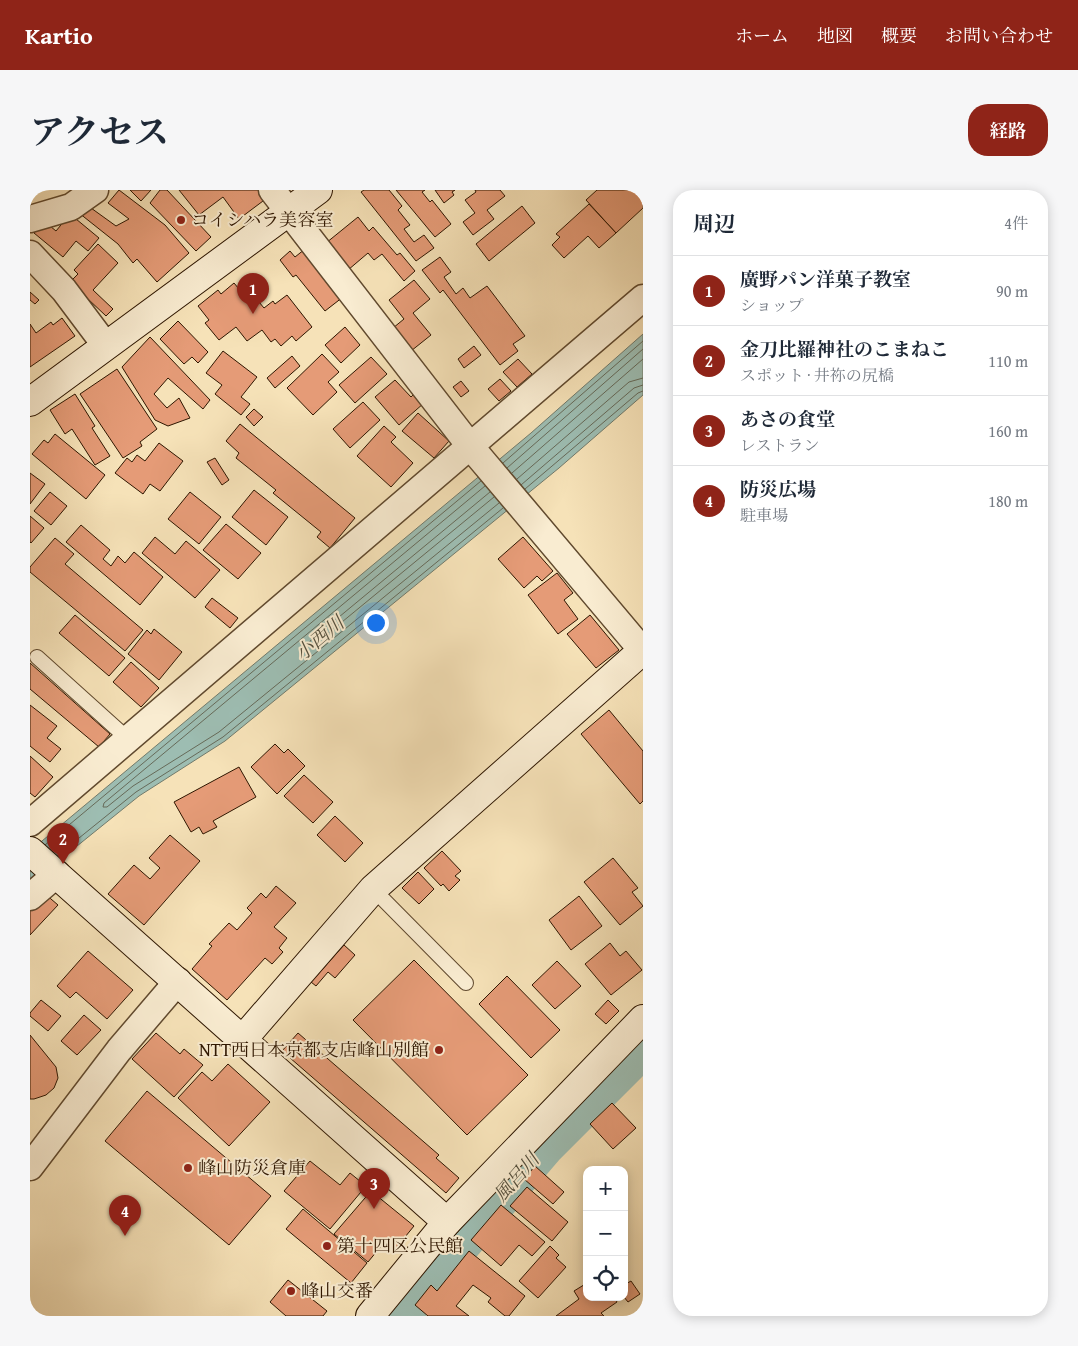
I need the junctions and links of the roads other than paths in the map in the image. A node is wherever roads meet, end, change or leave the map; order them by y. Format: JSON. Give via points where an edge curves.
{"nodes":[{"id":1,"x":95,"y":190,"type":"edge"},
{"id":2,"x":272,"y":190,"type":"edge"},
{"id":3,"x":318,"y":190,"type":"edge"},
{"id":4,"x":289,"y":211,"type":"junction"},
{"id":5,"x":30,"y":219,"type":"edge"},
{"id":6,"x":30,"y":254,"type":"edge"},
{"id":7,"x":643,"y":298,"type":"edge"},
{"id":8,"x":106,"y":346,"type":"junction"},
{"id":9,"x":30,"y":402,"type":"edge"},
{"id":10,"x":470,"y":446,"type":"junction"},
{"id":11,"x":643,"y":650,"type":"edge"},
{"id":12,"x":37,"y":657,"type":"dead end"},
{"id":13,"x":128,"y":739,"type":"junction"},
{"id":14,"x":30,"y":823,"type":"edge"},
{"id":15,"x":30,"y":851,"type":"edge"},
{"id":16,"x":55,"y":872,"type":"junction"},
{"id":17,"x":373,"y":889,"type":"junction"},
{"id":18,"x":30,"y":897,"type":"edge"},
{"id":19,"x":178,"y":981,"type":"junction"},
{"id":20,"x":466,"y":983,"type":"dead end"},
{"id":21,"x":643,"y":1019,"type":"edge"},
{"id":22,"x":243,"y":1039,"type":"junction"},
{"id":23,"x":30,"y":1167,"type":"edge"},
{"id":24,"x":447,"y":1222,"type":"junction"},
{"id":25,"x":370,"y":1316,"type":"edge"}],
"edges":[{"from":1,"to":5,"type":"street","via":[[71,207]]},
{"from":2,"to":4,"type":"street"},
{"from":3,"to":4,"type":"street"},
{"from":4,"to":8,"type":"street"},
{"from":4,"to":10,"type":"street"},
{"from":6,"to":8,"type":"street","via":[[64,290]]},
{"from":7,"to":10,"type":"street"},
{"from":8,"to":9,"type":"street"},
{"from":10,"to":11,"type":"street"},
{"from":10,"to":13,"type":"street"},
{"from":11,"to":17,"type":"street"},
{"from":12,"to":13,"type":"lane"},
{"from":13,"to":14,"type":"street"},
{"from":15,"to":16,"type":"street"},
{"from":16,"to":18,"type":"street"},
{"from":16,"to":19,"type":"street"},
{"from":17,"to":20,"type":"lane"},
{"from":17,"to":22,"type":"street"},
{"from":19,"to":22,"type":"street"},
{"from":19,"to":23,"type":"street","via":[[119,1050]]},
{"from":21,"to":24,"type":"street"},
{"from":22,"to":24,"type":"street"},
{"from":24,"to":25,"type":"street"}]}
